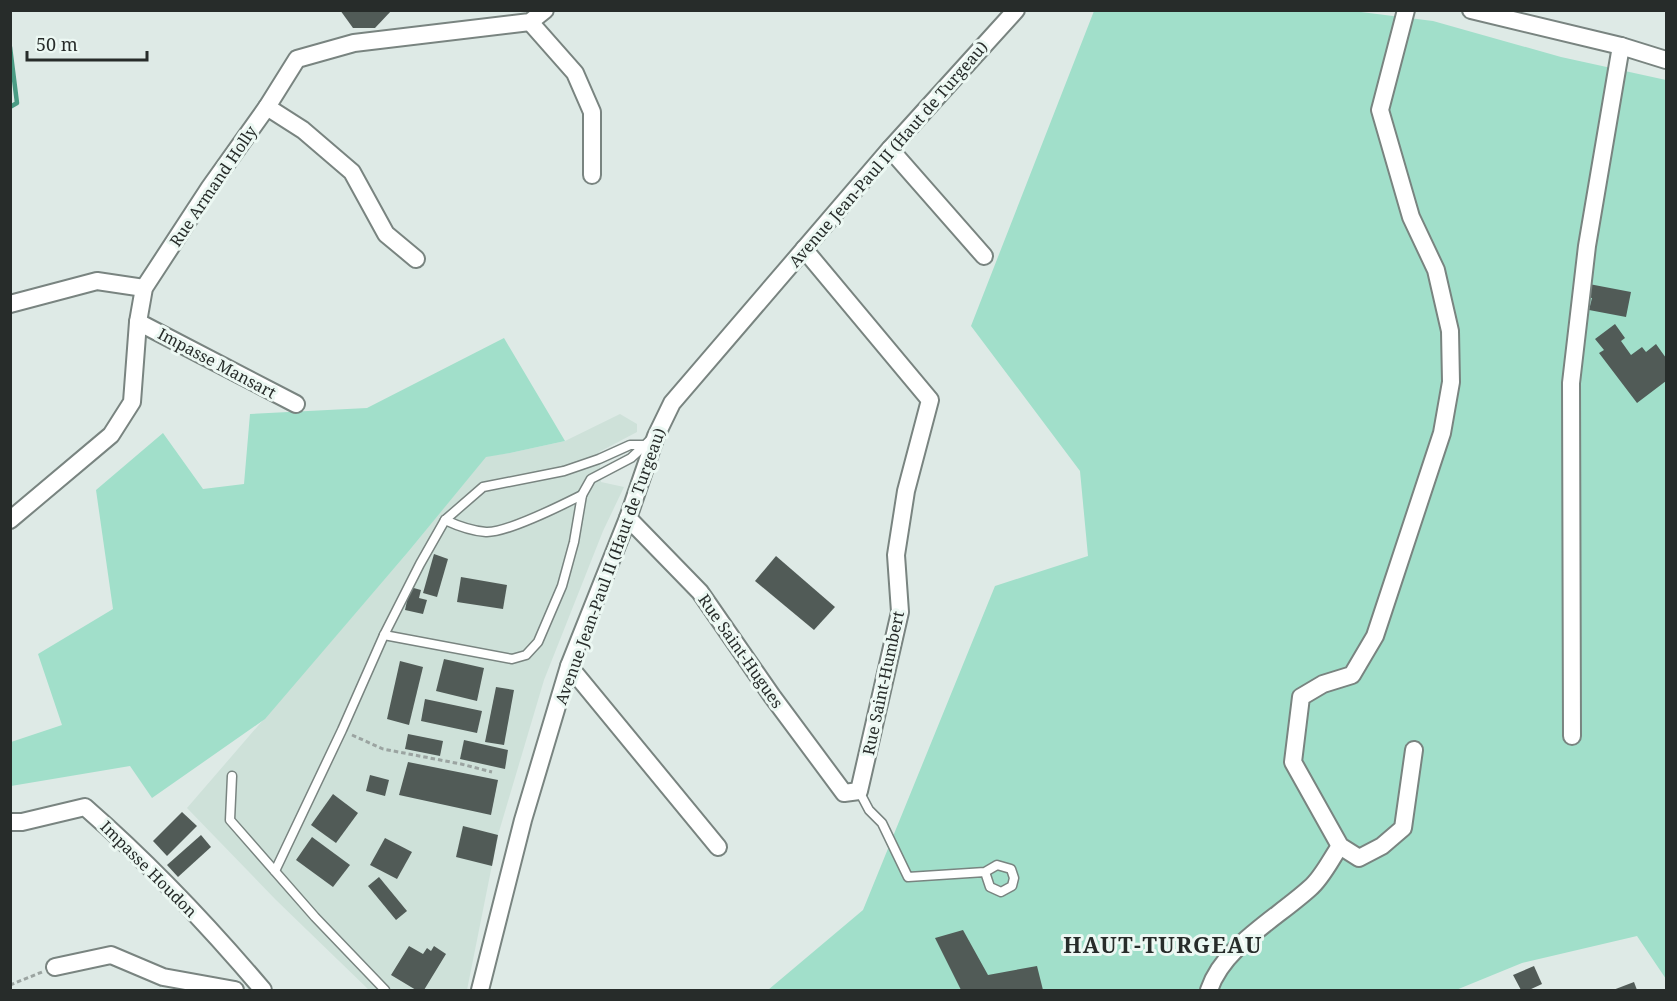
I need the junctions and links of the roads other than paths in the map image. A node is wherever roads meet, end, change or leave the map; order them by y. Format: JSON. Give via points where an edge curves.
{"nodes":[{"id":1,"x":545,"y":10,"type":"edge"},
{"id":2,"x":1016,"y":10,"type":"edge"},
{"id":3,"x":1406,"y":10,"type":"edge"},
{"id":4,"x":1471,"y":10,"type":"edge"},
{"id":5,"x":530,"y":22,"type":"junction"},
{"id":6,"x":1621,"y":46,"type":"junction"},
{"id":7,"x":1666,"y":60,"type":"edge"},
{"id":8,"x":267,"y":107,"type":"junction"},
{"id":9,"x":890,"y":149,"type":"junction"},
{"id":10,"x":592,"y":175,"type":"dead end"},
{"id":11,"x":804,"y":249,"type":"junction"},
{"id":12,"x":984,"y":256,"type":"dead end"},
{"id":13,"x":416,"y":259,"type":"dead end"},
{"id":14,"x":144,"y":288,"type":"junction"},
{"id":15,"x":10,"y":304,"type":"edge"},
{"id":16,"x":138,"y":322,"type":"junction"},
{"id":17,"x":296,"y":404,"type":"dead end"},
{"id":18,"x":651,"y":440,"type":"junction"},
{"id":19,"x":582,"y":495,"type":"junction"},
{"id":20,"x":628,"y":518,"type":"junction"},
{"id":21,"x":10,"y":520,"type":"edge"},
{"id":22,"x":445,"y":520,"type":"junction"},
{"id":23,"x":384,"y":635,"type":"junction"},
{"id":24,"x":569,"y":666,"type":"junction"},
{"id":25,"x":1572,"y":736,"type":"dead end"},
{"id":26,"x":1414,"y":750,"type":"dead end"},
{"id":27,"x":232,"y":776,"type":"dead end"},
{"id":28,"x":852,"y":792,"type":"junction"},
{"id":29,"x":10,"y":822,"type":"edge"},
{"id":30,"x":1340,"y":846,"type":"junction"},
{"id":31,"x":718,"y":847,"type":"dead end"},
{"id":32,"x":275,"y":872,"type":"junction"},
{"id":33,"x":985,"y":872,"type":"dead end"},
{"id":34,"x":55,"y":967,"type":"road end"},
{"id":35,"x":235,"y":990,"type":"edge"},
{"id":36,"x":263,"y":990,"type":"edge"},
{"id":37,"x":385,"y":990,"type":"edge"},
{"id":38,"x":480,"y":990,"type":"edge"},
{"id":39,"x":1209,"y":990,"type":"edge"}],
"edges":[{"from":1,"to":5,"type":"street"},
{"from":2,"to":9,"type":"street","name":"Avenue Jean-Paul II (Haut de Turgeau)"},
{"from":3,"to":30,"type":"street","via":[[1380,110],[1411,217],[1436,270],[1450,331],[1451,382],[1438,444],[1375,636],[1352,675],[1323,684],[1301,697],[1293,762]]},
{"from":4,"to":6,"type":"street"},
{"from":5,"to":8,"type":"street","name":"Rue Armand Holly","via":[[354,43],[297,59]]},
{"from":5,"to":10,"type":"street","via":[[574,74],[592,112]]},
{"from":6,"to":7,"type":"street"},
{"from":6,"to":25,"type":"street","via":[[1587,246],[1571,383]]},
{"from":8,"to":13,"type":"street","via":[[303,130],[352,172],[386,234]]},
{"from":8,"to":14,"type":"street","name":"Rue Armand Holly"},
{"from":9,"to":11,"type":"street","name":"Avenue Jean-Paul II (Haut de Turgeau)"},
{"from":9,"to":12,"type":"street"},
{"from":11,"to":18,"type":"street","name":"Avenue Jean-Paul II (Haut de Turgeau)","via":[[672,404]]},
{"from":11,"to":28,"type":"street","name":"Rue Saint-Humbert","via":[[930,400],[906,491],[896,555],[900,612]]},
{"from":14,"to":15,"type":"street","via":[[97,281]]},
{"from":14,"to":16,"type":"street","name":"Rue Armand Holly"},
{"from":16,"to":17,"type":"street","name":"Impasse Mansart"},
{"from":16,"to":21,"type":"street","name":"Rue Armand Holly","via":[[132,402],[111,435]]},
{"from":18,"to":19,"type":"lane","via":[[631,458],[591,479]]},
{"from":18,"to":20,"type":"street","name":"Avenue Jean-Paul II (Haut de Turgeau)"},
{"from":18,"to":22,"type":"lane","via":[[564,471],[483,487]]},
{"from":19,"to":22,"type":"lane","via":[[543,514],[488,532]]},
{"from":19,"to":23,"type":"lane","via":[[562,586],[538,642],[526,655],[512,659]]},
{"from":20,"to":24,"type":"street","name":"Avenue Jean-Paul II (Haut de Turgeau)"},
{"from":20,"to":28,"type":"street","name":"Rue Saint-Hugues","via":[[700,592],[772,696]]},
{"from":22,"to":23,"type":"lane"},
{"from":23,"to":32,"type":"lane"},
{"from":24,"to":31,"type":"street"},
{"from":24,"to":38,"type":"street","name":"Avenue Jean-Paul II (Haut de Turgeau)","via":[[523,820]]},
{"from":26,"to":30,"type":"street","via":[[1403,828],[1382,846],[1359,858]]},
{"from":27,"to":32,"type":"lane","via":[[230,820]]},
{"from":28,"to":33,"type":"lane","via":[[882,823],[909,877]]},
{"from":29,"to":36,"type":"street","name":"Impasse Houdon","via":[[85,807],[128,844]]},
{"from":30,"to":39,"type":"street","via":[[1312,887],[1236,950],[1214,977]]},
{"from":32,"to":37,"type":"lane"},
{"from":34,"to":35,"type":"street","via":[[111,954],[163,977]]}]}
